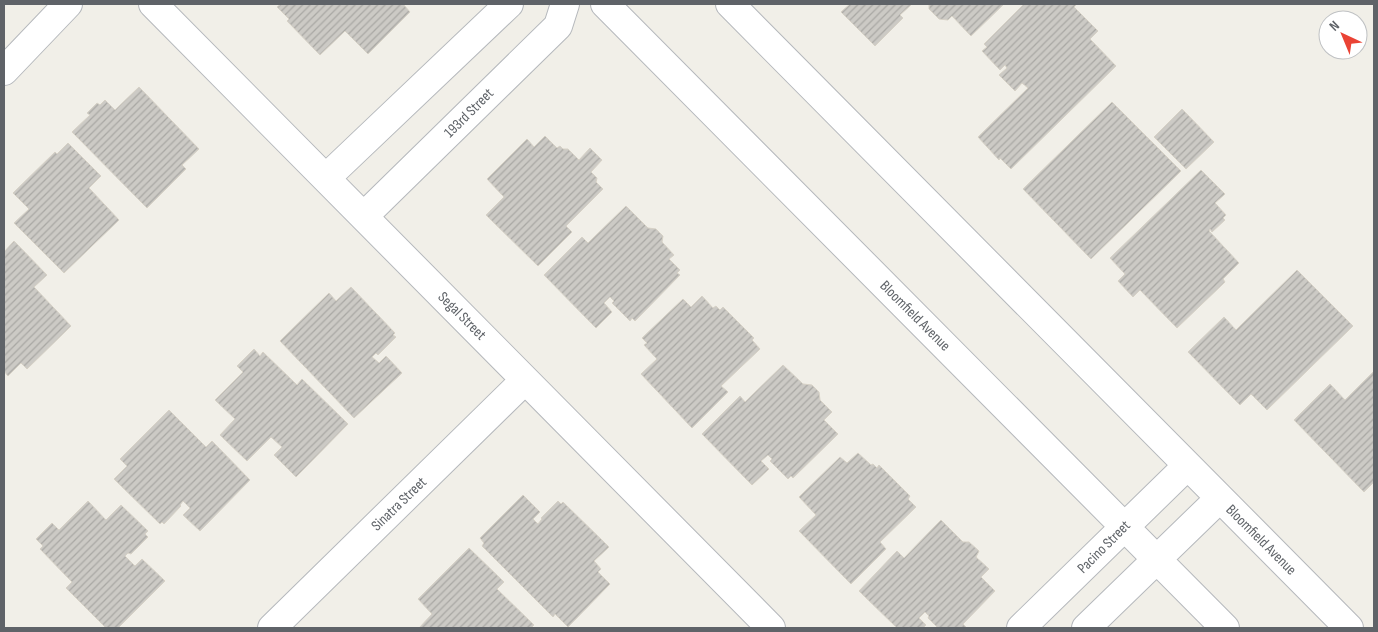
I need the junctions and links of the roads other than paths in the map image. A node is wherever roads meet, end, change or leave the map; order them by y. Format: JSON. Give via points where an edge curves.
{"nodes":[{"id":1,"x":68,"y":4,"type":"edge"},
{"id":2,"x":153,"y":4,"type":"edge"},
{"id":3,"x":509,"y":4,"type":"edge"},
{"id":4,"x":565,"y":4,"type":"edge"},
{"id":5,"x":605,"y":4,"type":"edge"},
{"id":6,"x":730,"y":4,"type":"edge"},
{"id":7,"x":4,"y":71,"type":"edge"},
{"id":8,"x":326,"y":178,"type":"junction"},
{"id":9,"x":364,"y":216,"type":"junction"},
{"id":10,"x":526,"y":380,"type":"junction"},
{"id":11,"x":1187,"y":466,"type":"junction"},
{"id":12,"x":1220,"y":498,"type":"junction"},
{"id":13,"x":1125,"y":526,"type":"junction"},
{"id":14,"x":1157,"y":560,"type":"junction"},
{"id":15,"x":272,"y":628,"type":"edge"},
{"id":16,"x":771,"y":628,"type":"edge"},
{"id":17,"x":1021,"y":628,"type":"edge"},
{"id":18,"x":1086,"y":628,"type":"edge"},
{"id":19,"x":1225,"y":628,"type":"edge"},
{"id":20,"x":1349,"y":628,"type":"edge"}],
"edges":[{"from":1,"to":7,"type":"street"},
{"from":2,"to":8,"type":"street","name":"Segal Street"},
{"from":3,"to":8,"type":"street"},
{"from":4,"to":9,"type":"street","name":"193rd Street","via":[[558,26]]},
{"from":5,"to":13,"type":"street","name":"Bloomfield Avenue"},
{"from":6,"to":11,"type":"street","name":"Bloomfield Avenue"},
{"from":8,"to":9,"type":"street","name":"Segal Street"},
{"from":9,"to":10,"type":"street","name":"Segal Street"},
{"from":10,"to":15,"type":"street","name":"Sinatra Street"},
{"from":10,"to":16,"type":"street","name":"Segal Street"},
{"from":11,"to":12,"type":"street","name":"Bloomfield Avenue"},
{"from":11,"to":13,"type":"street","name":"Pacino Street"},
{"from":12,"to":14,"type":"street"},
{"from":12,"to":20,"type":"street","name":"Bloomfield Avenue"},
{"from":13,"to":14,"type":"street","name":"Bloomfield Avenue"},
{"from":13,"to":17,"type":"street","name":"Pacino Street"},
{"from":14,"to":18,"type":"street"},
{"from":14,"to":19,"type":"street","name":"Bloomfield Avenue"}]}
